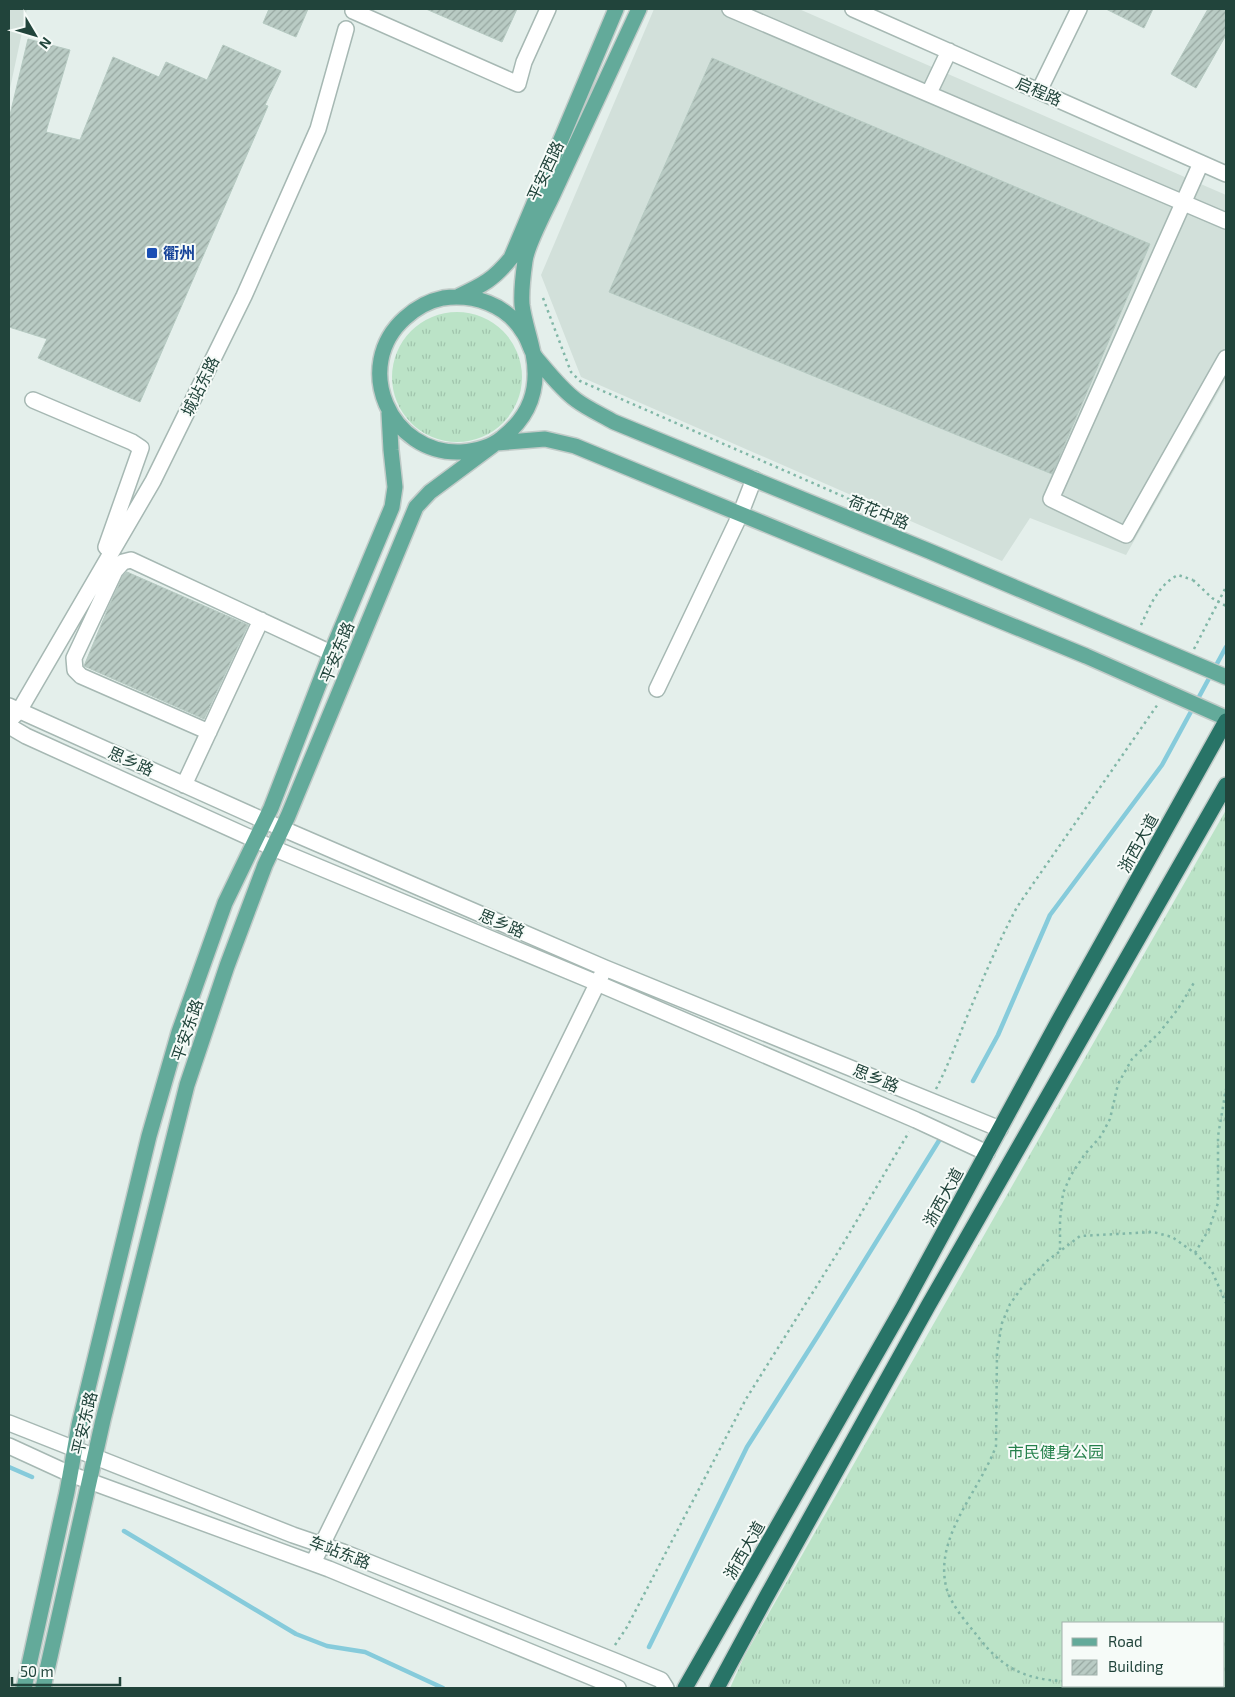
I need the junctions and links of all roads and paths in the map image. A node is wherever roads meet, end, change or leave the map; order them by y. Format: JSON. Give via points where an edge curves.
{"nodes":[{"id":1,"x":354,"y":9,"type":"edge"},
{"id":2,"x":548,"y":9,"type":"edge"},
{"id":3,"x":616,"y":9,"type":"edge"},
{"id":4,"x":639,"y":9,"type":"edge"},
{"id":5,"x":730,"y":9,"type":"edge"},
{"id":6,"x":853,"y":9,"type":"edge"},
{"id":7,"x":1079,"y":9,"type":"edge"},
{"id":8,"x":346,"y":29,"type":"dead end"},
{"id":9,"x":949,"y":51,"type":"junction"},
{"id":10,"x":1039,"y":91,"type":"junction"},
{"id":11,"x":929,"y":93,"type":"junction"},
{"id":12,"x":1201,"y":163,"type":"junction"},
{"id":13,"x":1226,"y":174,"type":"edge"},
{"id":14,"x":1183,"y":201,"type":"junction"},
{"id":15,"x":1226,"y":221,"type":"edge"},
{"id":16,"x":459,"y":296,"type":"junction"},
{"id":17,"x":543,"y":298,"type":"dead end"},
{"id":18,"x":534,"y":355,"type":"junction"},
{"id":19,"x":1226,"y":358,"type":"edge"},
{"id":20,"x":33,"y":400,"type":"dead end"},
{"id":21,"x":390,"y":414,"type":"junction"},
{"id":22,"x":496,"y":443,"type":"junction"},
{"id":23,"x":754,"y":479,"type":"junction"},
{"id":24,"x":862,"y":509,"type":"dead end"},
{"id":25,"x":740,"y":515,"type":"junction"},
{"id":26,"x":94,"y":582,"type":"junction"},
{"id":27,"x":1226,"y":587,"type":"edge"},
{"id":28,"x":1226,"y":606,"type":"edge"},
{"id":29,"x":261,"y":620,"type":"junction"},
{"id":30,"x":1139,"y":629,"type":"dead end"},
{"id":31,"x":331,"y":653,"type":"junction"},
{"id":32,"x":1191,"y":662,"type":"junction"},
{"id":33,"x":1226,"y":677,"type":"edge"},
{"id":34,"x":658,"y":689,"type":"dead end"},
{"id":35,"x":1170,"y":694,"type":"junction"},
{"id":36,"x":11,"y":716,"type":"edge"},
{"id":37,"x":1226,"y":719,"type":"edge"},
{"id":38,"x":209,"y":732,"type":"junction"},
{"id":39,"x":184,"y":785,"type":"junction"},
{"id":40,"x":1226,"y":785,"type":"edge"},
{"id":41,"x":265,"y":821,"type":"junction"},
{"id":42,"x":282,"y":828,"type":"junction"},
{"id":43,"x":256,"y":839,"type":"junction"},
{"id":44,"x":273,"y":848,"type":"junction"},
{"id":45,"x":606,"y":968,"type":"junction"},
{"id":46,"x":1195,"y":981,"type":"dead end"},
{"id":47,"x":597,"y":983,"type":"junction"},
{"id":48,"x":1226,"y":1089,"type":"edge"},
{"id":49,"x":930,"y":1100,"type":"junction"},
{"id":50,"x":916,"y":1120,"type":"junction"},
{"id":51,"x":1000,"y":1129,"type":"junction"},
{"id":52,"x":987,"y":1153,"type":"junction"},
{"id":53,"x":1060,"y":1251,"type":"junction"},
{"id":54,"x":1195,"y":1253,"type":"junction"},
{"id":55,"x":1226,"y":1303,"type":"edge"},
{"id":56,"x":9,"y":1422,"type":"edge"},
{"id":57,"x":9,"y":1446,"type":"edge"},
{"id":58,"x":75,"y":1448,"type":"junction"},
{"id":59,"x":95,"y":1455,"type":"junction"},
{"id":60,"x":70,"y":1474,"type":"junction"},
{"id":61,"x":89,"y":1480,"type":"junction"},
{"id":62,"x":322,"y":1545,"type":"junction"},
{"id":63,"x":313,"y":1564,"type":"junction"},
{"id":64,"x":607,"y":1658,"type":"junction"},
{"id":65,"x":1062,"y":1681,"type":"edge"},
{"id":66,"x":24,"y":1688,"type":"edge"},
{"id":67,"x":43,"y":1688,"type":"edge"},
{"id":68,"x":618,"y":1688,"type":"edge"},
{"id":69,"x":666,"y":1688,"type":"edge"},
{"id":70,"x":685,"y":1688,"type":"edge"},
{"id":71,"x":717,"y":1688,"type":"edge"}],
"edges":[{"from":1,"to":2,"type":"street","via":[[518,84],[524,62]]},
{"from":3,"to":16,"type":"main road","name":"平安西路","via":[[511,258],[484,285]]},
{"from":4,"to":18,"type":"main road","name":"平安西路","via":[[525,259],[522,305]]},
{"from":5,"to":11,"type":"street"},
{"from":6,"to":9,"type":"street","name":"启程路"},
{"from":7,"to":10,"type":"street"},
{"from":8,"to":26,"type":"street","name":"城站东路","via":[[318,129],[244,296],[153,480]]},
{"from":9,"to":10,"type":"street","name":"启程路"},
{"from":9,"to":11,"type":"street"},
{"from":10,"to":12,"type":"street","name":"启程路"},
{"from":11,"to":14,"type":"street"},
{"from":12,"to":13,"type":"street","name":"启程路"},
{"from":12,"to":14,"type":"street"},
{"from":14,"to":15,"type":"street"},
{"from":14,"to":19,"type":"street","via":[[1051,499],[1126,535]]},
{"from":16,"to":18,"type":"main road","via":[[484,300],[506,313],[523,332]]},
{"from":16,"to":21,"type":"main road","via":[[433,300],[414,310],[397,325],[386,344],[380,365],[381,390]]},
{"from":17,"to":24,"type":"path","via":[[571,372],[580,382],[847,498]]},
{"from":18,"to":22,"type":"main road","via":[[536,380],[530,405],[516,427]]},
{"from":18,"to":23,"type":"main road","name":"荷花中路","via":[[576,400],[595,412]]},
{"from":20,"to":26,"type":"street","via":[[141,448]]},
{"from":21,"to":22,"type":"main road","via":[[405,432],[425,446],[448,452],[473,452]]},
{"from":21,"to":31,"type":"main road","name":"平安东路","via":[[395,487],[392,507]]},
{"from":22,"to":25,"type":"main road","via":[[545,439],[575,446]]},
{"from":22,"to":42,"type":"main road","name":"平安东路","via":[[430,492],[416,507]]},
{"from":23,"to":25,"type":"street"},
{"from":23,"to":32,"type":"main road","name":"荷花中路"},
{"from":25,"to":34,"type":"street"},
{"from":25,"to":35,"type":"main road","via":[[1086,656]]},
{"from":26,"to":36,"type":"street","name":"城站东路"},
{"from":27,"to":32,"type":"path"},
{"from":28,"to":30,"type":"path","bridge":true,"via":[[1193,580],[1178,575],[1169,579],[1155,597]]},
{"from":29,"to":31,"type":"street"},
{"from":29,"to":38,"type":"street"},
{"from":29,"to":38,"type":"street","via":[[131,560],[115,570],[74,658],[75,670],[82,676]]},
{"from":31,"to":41,"type":"main road","name":"平安东路"},
{"from":32,"to":33,"type":"main road","name":"荷花中路"},
{"from":35,"to":37,"type":"main road"},
{"from":35,"to":49,"type":"path","via":[[1017,907]]},
{"from":36,"to":39,"type":"street","name":"思乡路"},
{"from":36,"to":43,"type":"street","name":"思乡路","via":[[26,736]]},
{"from":37,"to":51,"type":"highway","name":"浙西大道"},
{"from":38,"to":39,"type":"street"},
{"from":39,"to":41,"type":"street","name":"思乡路"},
{"from":40,"to":71,"type":"highway","via":[[923,1314]]},
{"from":41,"to":42,"type":"street","name":"思乡路"},
{"from":41,"to":43,"type":"main road","name":"平安东路"},
{"from":42,"to":44,"type":"main road","name":"平安东路"},
{"from":42,"to":45,"type":"street","name":"思乡路"},
{"from":43,"to":44,"type":"street","name":"思乡路"},
{"from":43,"to":58,"type":"main road","name":"平安东路","via":[[225,904],[179,1032],[149,1136]]},
{"from":44,"to":47,"type":"street","name":"思乡路"},
{"from":44,"to":59,"type":"main road","name":"平安东路","via":[[227,966],[186,1085]]},
{"from":45,"to":47,"type":"street"},
{"from":45,"to":49,"type":"street","name":"思乡路"},
{"from":46,"to":53,"type":"path","via":[[1160,1033],[1132,1060],[1118,1084],[1110,1119],[1101,1136],[1071,1175],[1063,1193]]},
{"from":47,"to":50,"type":"street","name":"思乡路"},
{"from":47,"to":62,"type":"street"},
{"from":48,"to":54,"type":"path","via":[[1218,1136],[1218,1203],[1209,1229]]},
{"from":49,"to":51,"type":"street","name":"思乡路"},
{"from":50,"to":52,"type":"street","name":"思乡路"},
{"from":50,"to":64,"type":"path","via":[[746,1399],[627,1627]]},
{"from":51,"to":52,"type":"highway","name":"浙西大道"},
{"from":52,"to":70,"type":"highway","name":"浙西大道","via":[[903,1307]]},
{"from":53,"to":54,"type":"path","via":[[1080,1236],[1153,1232],[1172,1237]]},
{"from":53,"to":65,"type":"path","via":[[1022,1286],[1002,1323],[997,1352],[996,1446],[947,1547],[944,1573],[948,1592],[986,1648],[1005,1665],[1027,1676]]},
{"from":54,"to":55,"type":"path","via":[[1211,1269]]},
{"from":56,"to":58,"type":"street","name":"车站东路"},
{"from":57,"to":60,"type":"street","name":"车站东路"},
{"from":58,"to":59,"type":"street","name":"车站东路"},
{"from":58,"to":60,"type":"main road","name":"平安东路"},
{"from":59,"to":61,"type":"main road","name":"平安东路"},
{"from":59,"to":62,"type":"street","name":"车站东路"},
{"from":60,"to":61,"type":"street","name":"车站东路"},
{"from":60,"to":66,"type":"main road","name":"平安东路"},
{"from":61,"to":63,"type":"street","name":"车站东路"},
{"from":61,"to":67,"type":"main road","name":"平安东路"},
{"from":62,"to":63,"type":"street"},
{"from":62,"to":64,"type":"street","name":"车站东路"},
{"from":63,"to":68,"type":"street","name":"车站东路"},
{"from":64,"to":69,"type":"street","name":"车站东路","via":[[661,1680]]}]}
